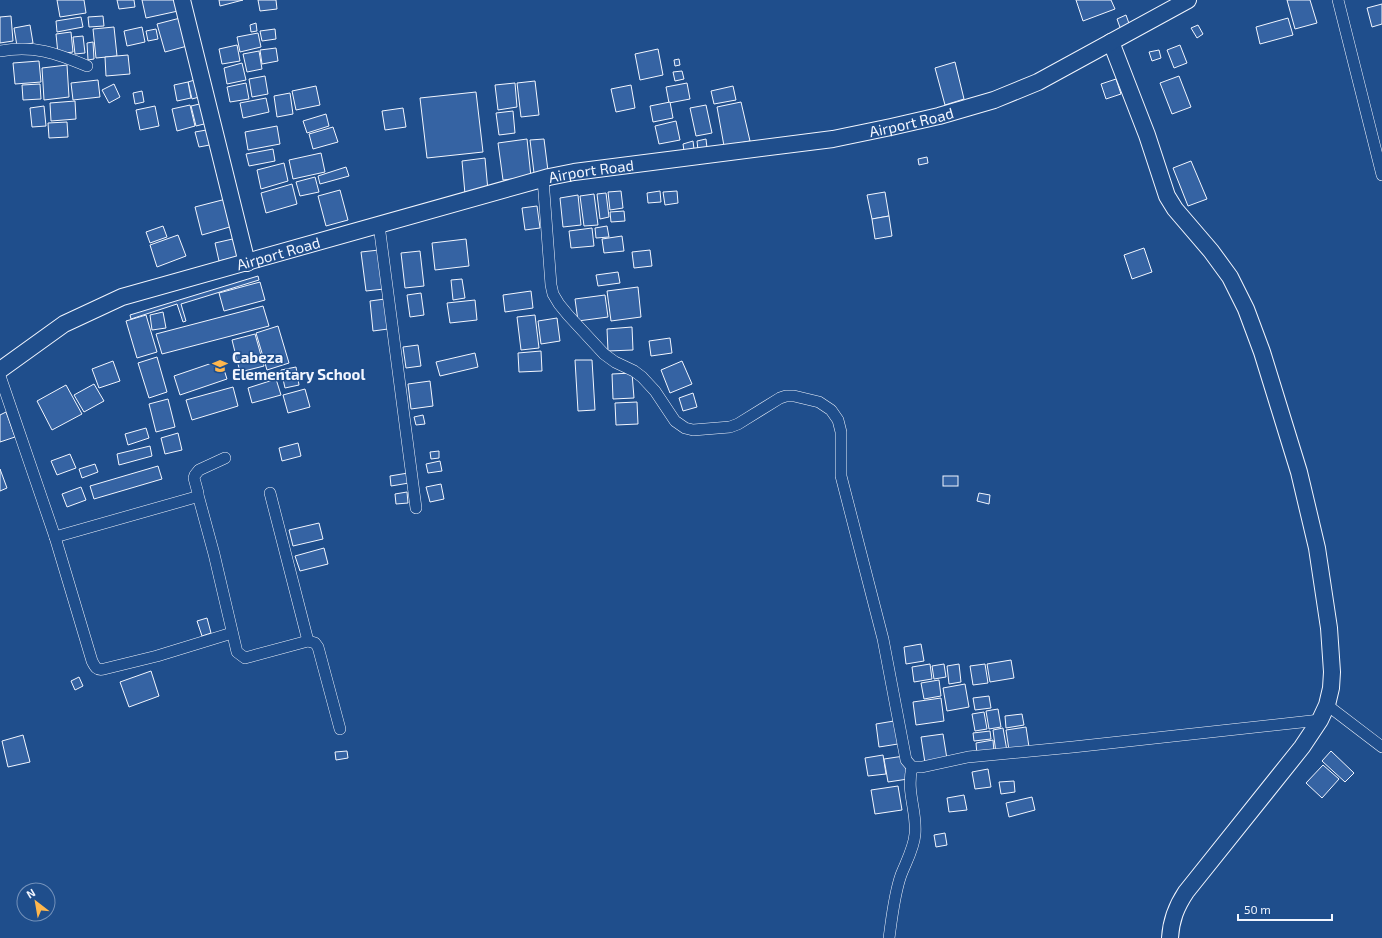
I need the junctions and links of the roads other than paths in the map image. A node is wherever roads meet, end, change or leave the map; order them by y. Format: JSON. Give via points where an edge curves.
{"nodes":[{"id":1,"x":182,"y":0,"type":"edge"},
{"id":2,"x":1188,"y":0,"type":"edge"},
{"id":3,"x":1338,"y":0,"type":"edge"},
{"id":4,"x":1111,"y":42,"type":"junction"},
{"id":5,"x":0,"y":52,"type":"edge"},
{"id":6,"x":87,"y":66,"type":"dead end"},
{"id":7,"x":1382,"y":175,"type":"edge"},
{"id":8,"x":543,"y":178,"type":"junction"},
{"id":9,"x":379,"y":225,"type":"junction"},
{"id":10,"x":246,"y":263,"type":"junction"},
{"id":11,"x":0,"y":370,"type":"edge"},
{"id":12,"x":0,"y":376,"type":"edge"},
{"id":13,"x":225,"y":458,"type":"dead end"},
{"id":14,"x":270,"y":493,"type":"dead end"},
{"id":15,"x":198,"y":495,"type":"junction"},
{"id":16,"x":416,"y":508,"type":"dead end"},
{"id":17,"x":55,"y":537,"type":"junction"},
{"id":18,"x":232,"y":633,"type":"junction"},
{"id":19,"x":308,"y":641,"type":"junction"},
{"id":20,"x":1327,"y":705,"type":"junction"},
{"id":21,"x":1320,"y":720,"type":"junction"},
{"id":22,"x":340,"y":729,"type":"dead end"},
{"id":23,"x":1382,"y":747,"type":"edge"},
{"id":24,"x":912,"y":767,"type":"junction"},
{"id":25,"x":889,"y":938,"type":"edge"},
{"id":26,"x":1170,"y":938,"type":"edge"}],
"edges":[{"from":1,"to":10,"type":"street"},
{"from":2,"to":4,"type":"street","name":"Airport Road"},
{"from":3,"to":7,"type":"street"},
{"from":4,"to":8,"type":"street","name":"Airport Road","via":[[1038,82],[994,100],[898,126],[833,138]]},
{"from":4,"to":20,"type":"street","via":[[1168,196],[1175,209],[1230,277],[1246,309],[1262,352],[1299,472],[1317,548],[1329,628],[1332,672]]},
{"from":5,"to":6,"type":"street","via":[[22,49],[51,52]]},
{"from":8,"to":9,"type":"street","name":"Airport Road"},
{"from":8,"to":24,"type":"street","via":[[553,294],[604,354],[642,377],[675,421],[693,430],[730,427],[780,398],[794,396],[819,402],[838,420],[841,432],[841,476],[883,639],[906,760]]},
{"from":9,"to":10,"type":"street","name":"Airport Road"},
{"from":9,"to":16,"type":"street"},
{"from":10,"to":11,"type":"street","name":"Airport Road","via":[[122,297],[64,324]]},
{"from":12,"to":17,"type":"street"},
{"from":13,"to":15,"type":"street","via":[[199,470],[195,475]]},
{"from":14,"to":19,"type":"street"},
{"from":15,"to":17,"type":"street","via":[[192,499]]},
{"from":15,"to":18,"type":"street"},
{"from":17,"to":18,"type":"street","via":[[96,669],[104,670],[157,656]]},
{"from":18,"to":19,"type":"street","via":[[238,652],[245,658]]},
{"from":19,"to":22,"type":"street","via":[[314,642],[318,647]]},
{"from":20,"to":21,"type":"street"},
{"from":20,"to":23,"type":"street"},
{"from":21,"to":24,"type":"street","via":[[968,757]]},
{"from":21,"to":26,"type":"street","via":[[1283,771],[1186,892],[1172,917]]},
{"from":24,"to":25,"type":"street","via":[[909,788],[915,835],[896,894]]}]}
